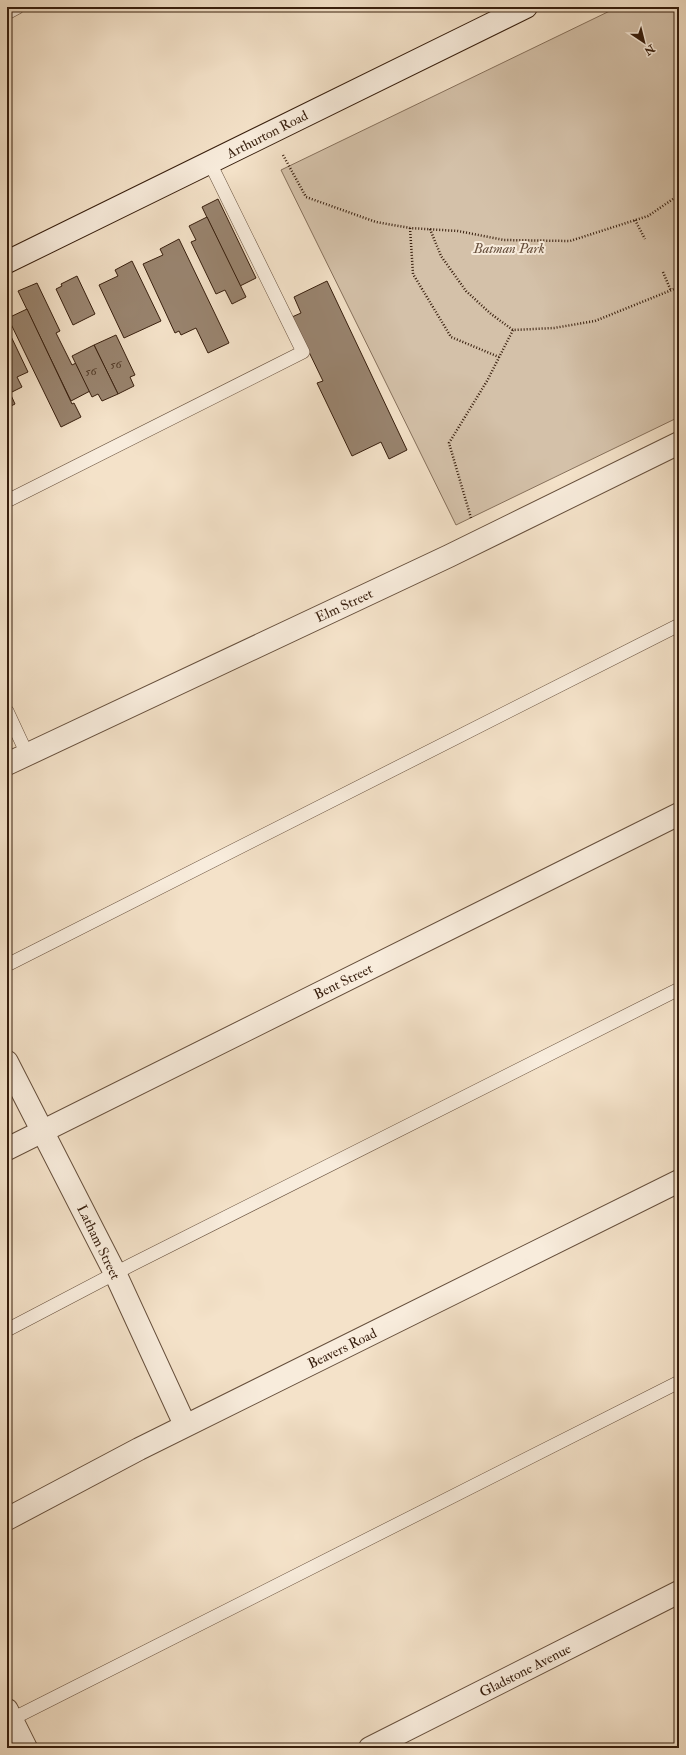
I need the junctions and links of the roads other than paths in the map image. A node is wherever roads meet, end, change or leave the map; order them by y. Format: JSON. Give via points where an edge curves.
{"nodes":[{"id":1,"x":18,"y":7,"type":"edge"},
{"id":2,"x":526,"y":7,"type":"edge"},
{"id":3,"x":7,"y":12,"type":"edge"},
{"id":4,"x":210,"y":163,"type":"junction"},
{"id":5,"x":7,"y":262,"type":"edge"},
{"id":6,"x":679,"y":443,"type":"edge"},
{"id":7,"x":7,"y":501,"type":"edge"},
{"id":8,"x":679,"y":625,"type":"edge"},
{"id":9,"x":7,"y":711,"type":"edge"},
{"id":10,"x":27,"y":754,"type":"junction"},
{"id":11,"x":7,"y":764,"type":"edge"},
{"id":12,"x":679,"y":814,"type":"edge"},
{"id":13,"x":7,"y":965,"type":"edge"},
{"id":14,"x":679,"y":989,"type":"edge"},
{"id":15,"x":7,"y":1062,"type":"edge"},
{"id":16,"x":43,"y":1130,"type":"junction"},
{"id":17,"x":7,"y":1149,"type":"edge"},
{"id":18,"x":679,"y":1181,"type":"edge"},
{"id":19,"x":115,"y":1273,"type":"junction"},
{"id":20,"x":7,"y":1330,"type":"edge"},
{"id":21,"x":679,"y":1382,"type":"edge"},
{"id":22,"x":185,"y":1425,"type":"junction"},
{"id":23,"x":7,"y":1519,"type":"edge"},
{"id":24,"x":679,"y":1592,"type":"edge"},
{"id":25,"x":9,"y":1715,"type":"edge"},
{"id":26,"x":26,"y":1748,"type":"edge"},
{"id":27,"x":370,"y":1748,"type":"edge"}],
"edges":[{"from":1,"to":3,"type":"lane"},
{"from":2,"to":4,"type":"street","name":"Arthurton Road"},
{"from":4,"to":5,"type":"street","name":"Arthurton Road"},
{"from":4,"to":7,"type":"lane","via":[[303,352]]},
{"from":6,"to":10,"type":"street","name":"Elm Street","via":[[478,542]]},
{"from":8,"to":13,"type":"lane"},
{"from":9,"to":10,"type":"lane"},
{"from":10,"to":11,"type":"street","name":"Elm Street"},
{"from":12,"to":16,"type":"street","name":"Bent Street"},
{"from":14,"to":19,"type":"lane"},
{"from":15,"to":16,"type":"street","name":"Latham Street"},
{"from":16,"to":17,"type":"street","name":"Bent Street"},
{"from":16,"to":19,"type":"street","name":"Latham Street"},
{"from":18,"to":22,"type":"street","name":"Beavers Road"},
{"from":19,"to":20,"type":"lane"},
{"from":19,"to":22,"type":"street","name":"Latham Street"},
{"from":21,"to":25,"type":"lane"},
{"from":22,"to":23,"type":"street","name":"Beavers Road"},
{"from":24,"to":27,"type":"street","name":"Gladstone Avenue"},
{"from":25,"to":26,"type":"street"}]}
